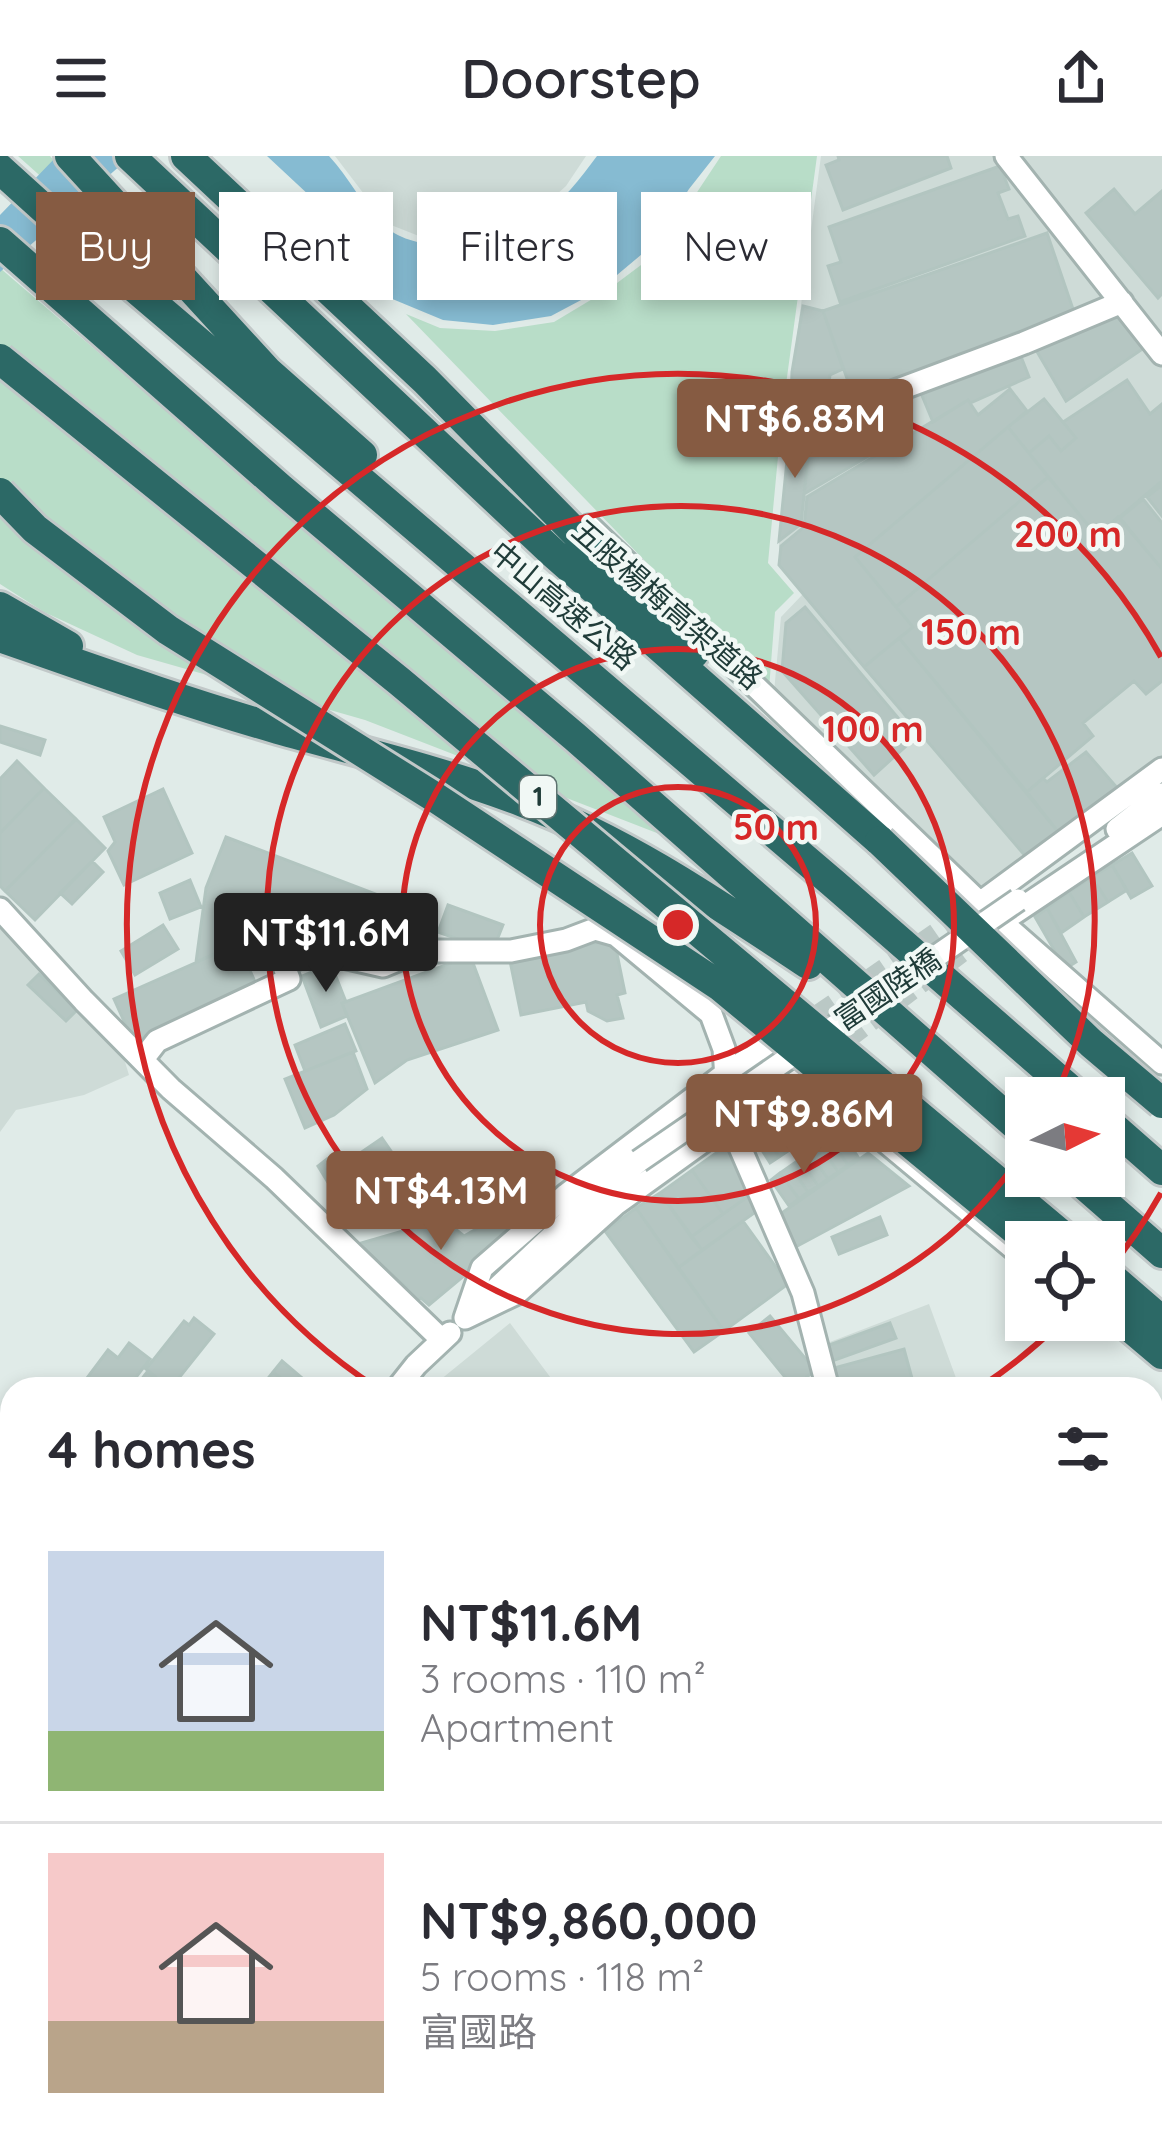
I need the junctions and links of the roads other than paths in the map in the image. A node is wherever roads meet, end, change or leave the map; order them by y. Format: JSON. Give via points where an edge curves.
{"nodes":[{"id":1,"x":70,"y":156,"type":"edge"},
{"id":2,"x":130,"y":156,"type":"edge"},
{"id":3,"x":186,"y":156,"type":"edge"},
{"id":4,"x":1006,"y":156,"type":"edge"},
{"id":5,"x":0,"y":169,"type":"edge"},
{"id":6,"x":0,"y":242,"type":"edge"},
{"id":7,"x":1122,"y":302,"type":"junction"},
{"id":8,"x":1162,"y":354,"type":"edge"},
{"id":9,"x":0,"y":359,"type":"edge"},
{"id":10,"x":844,"y":410,"type":"dead end"},
{"id":11,"x":0,"y":493,"type":"edge"},
{"id":12,"x":581,"y":519,"type":"dead end"},
{"id":13,"x":0,"y":607,"type":"edge"},
{"id":14,"x":0,"y":637,"type":"edge"},
{"id":15,"x":142,"y":686,"type":"junction"},
{"id":16,"x":1162,"y":769,"type":"edge"},
{"id":17,"x":1162,"y":797,"type":"edge"},
{"id":18,"x":1162,"y":814,"type":"edge"},
{"id":19,"x":880,"y":841,"type":"junction"},
{"id":20,"x":833,"y":883,"type":"junction"},
{"id":21,"x":980,"y":903,"type":"junction"},
{"id":22,"x":0,"y":909,"type":"edge"},
{"id":23,"x":1001,"y":922,"type":"junction"},
{"id":24,"x":817,"y":1016,"type":"tunnel mouth"},
{"id":25,"x":908,"y":1030,"type":"junction"},
{"id":26,"x":845,"y":1040,"type":"tunnel mouth"},
{"id":27,"x":773,"y":1043,"type":"junction"},
{"id":28,"x":143,"y":1059,"type":"junction"},
{"id":29,"x":1162,"y":1063,"type":"edge"},
{"id":30,"x":800,"y":1071,"type":"junction"},
{"id":31,"x":726,"y":1073,"type":"junction"},
{"id":32,"x":1055,"y":1077,"type":"edge"},
{"id":33,"x":1162,"y":1103,"type":"edge"},
{"id":34,"x":1005,"y":1115,"type":"edge"},
{"id":35,"x":729,"y":1122,"type":"junction"},
{"id":36,"x":1125,"y":1137,"type":"edge"},
{"id":37,"x":1162,"y":1170,"type":"edge"},
{"id":38,"x":1098,"y":1197,"type":"edge"},
{"id":39,"x":1005,"y":1221,"type":"edge"},
{"id":40,"x":1045,"y":1221,"type":"edge"},
{"id":41,"x":1005,"y":1242,"type":"edge"},
{"id":42,"x":1162,"y":1253,"type":"edge"},
{"id":43,"x":1125,"y":1289,"type":"edge"},
{"id":44,"x":465,"y":1318,"type":"junction"},
{"id":45,"x":1162,"y":1321,"type":"edge"},
{"id":46,"x":1125,"y":1323,"type":"edge"},
{"id":47,"x":442,"y":1340,"type":"junction"},
{"id":48,"x":1124,"y":1341,"type":"edge"},
{"id":49,"x":1162,"y":1354,"type":"edge"},
{"id":50,"x":1162,"y":1373,"type":"edge"},
{"id":51,"x":407,"y":1377,"type":"edge"},
{"id":52,"x":825,"y":1377,"type":"edge"}],
"edges":[{"from":1,"to":20,"type":"highway","via":[[267,371]]},
{"from":2,"to":19,"type":"highway","name":"五股楊梅高架道路","via":[[553,553]]},
{"from":3,"to":19,"type":"highway","via":[[425,380]]},
{"from":4,"to":7,"type":"street"},
{"from":5,"to":20,"type":"highway","name":"中山高速公路"},
{"from":6,"to":25,"type":"highway","number":"1"},
{"from":7,"to":8,"type":"street"},
{"from":7,"to":10,"type":"street"},
{"from":9,"to":40,"type":"highway","number":"1","bridge":true,"via":[[399,680]]},
{"from":11,"to":39,"type":"highway","bridge":true,"via":[[168,631],[720,986]]},
{"from":12,"to":21,"type":"street"},
{"from":13,"to":15,"type":"highway"},
{"from":14,"to":15,"type":"highway"},
{"from":15,"to":25,"type":"highway","via":[[438,772],[546,812],[689,884]]},
{"from":16,"to":21,"type":"street"},
{"from":17,"to":44,"type":"street","name":"富國陸橋","bridge":true,"via":[[639,1161]]},
{"from":18,"to":23,"type":"street"},
{"from":19,"to":33,"type":"highway","name":"五股楊梅高架道路","bridge":true},
{"from":20,"to":32,"type":"highway","name":"中山高速公路"},
{"from":21,"to":23,"type":"street"},
{"from":22,"to":28,"type":"street"},
{"from":23,"to":29,"type":"street"},
{"from":24,"to":27,"type":"street"},
{"from":25,"to":34,"type":"highway","number":"1"},
{"from":26,"to":30,"type":"street"},
{"from":27,"to":30,"type":"street"},
{"from":27,"to":31,"type":"street"},
{"from":28,"to":31,"type":"street","via":[[158,1041],[289,980],[284,964],[317,951],[383,966],[419,951],[511,950],[595,929],[616,935],[711,1014]]},
{"from":28,"to":47,"type":"street"},
{"from":30,"to":35,"type":"street"},
{"from":30,"to":41,"type":"street"},
{"from":31,"to":35,"type":"street"},
{"from":31,"to":44,"type":"street","via":[[482,1268]]},
{"from":35,"to":44,"type":"street","via":[[616,1204],[517,1293]]},
{"from":35,"to":52,"type":"street","via":[[802,1293]]},
{"from":36,"to":37,"type":"highway"},
{"from":38,"to":42,"type":"highway"},
{"from":43,"to":45,"type":"highway"},
{"from":44,"to":47,"type":"street","name":"富國陸橋"},
{"from":46,"to":49,"type":"highway"},
{"from":47,"to":51,"type":"street","name":"富國陸橋"},
{"from":48,"to":50,"type":"street"}]}
